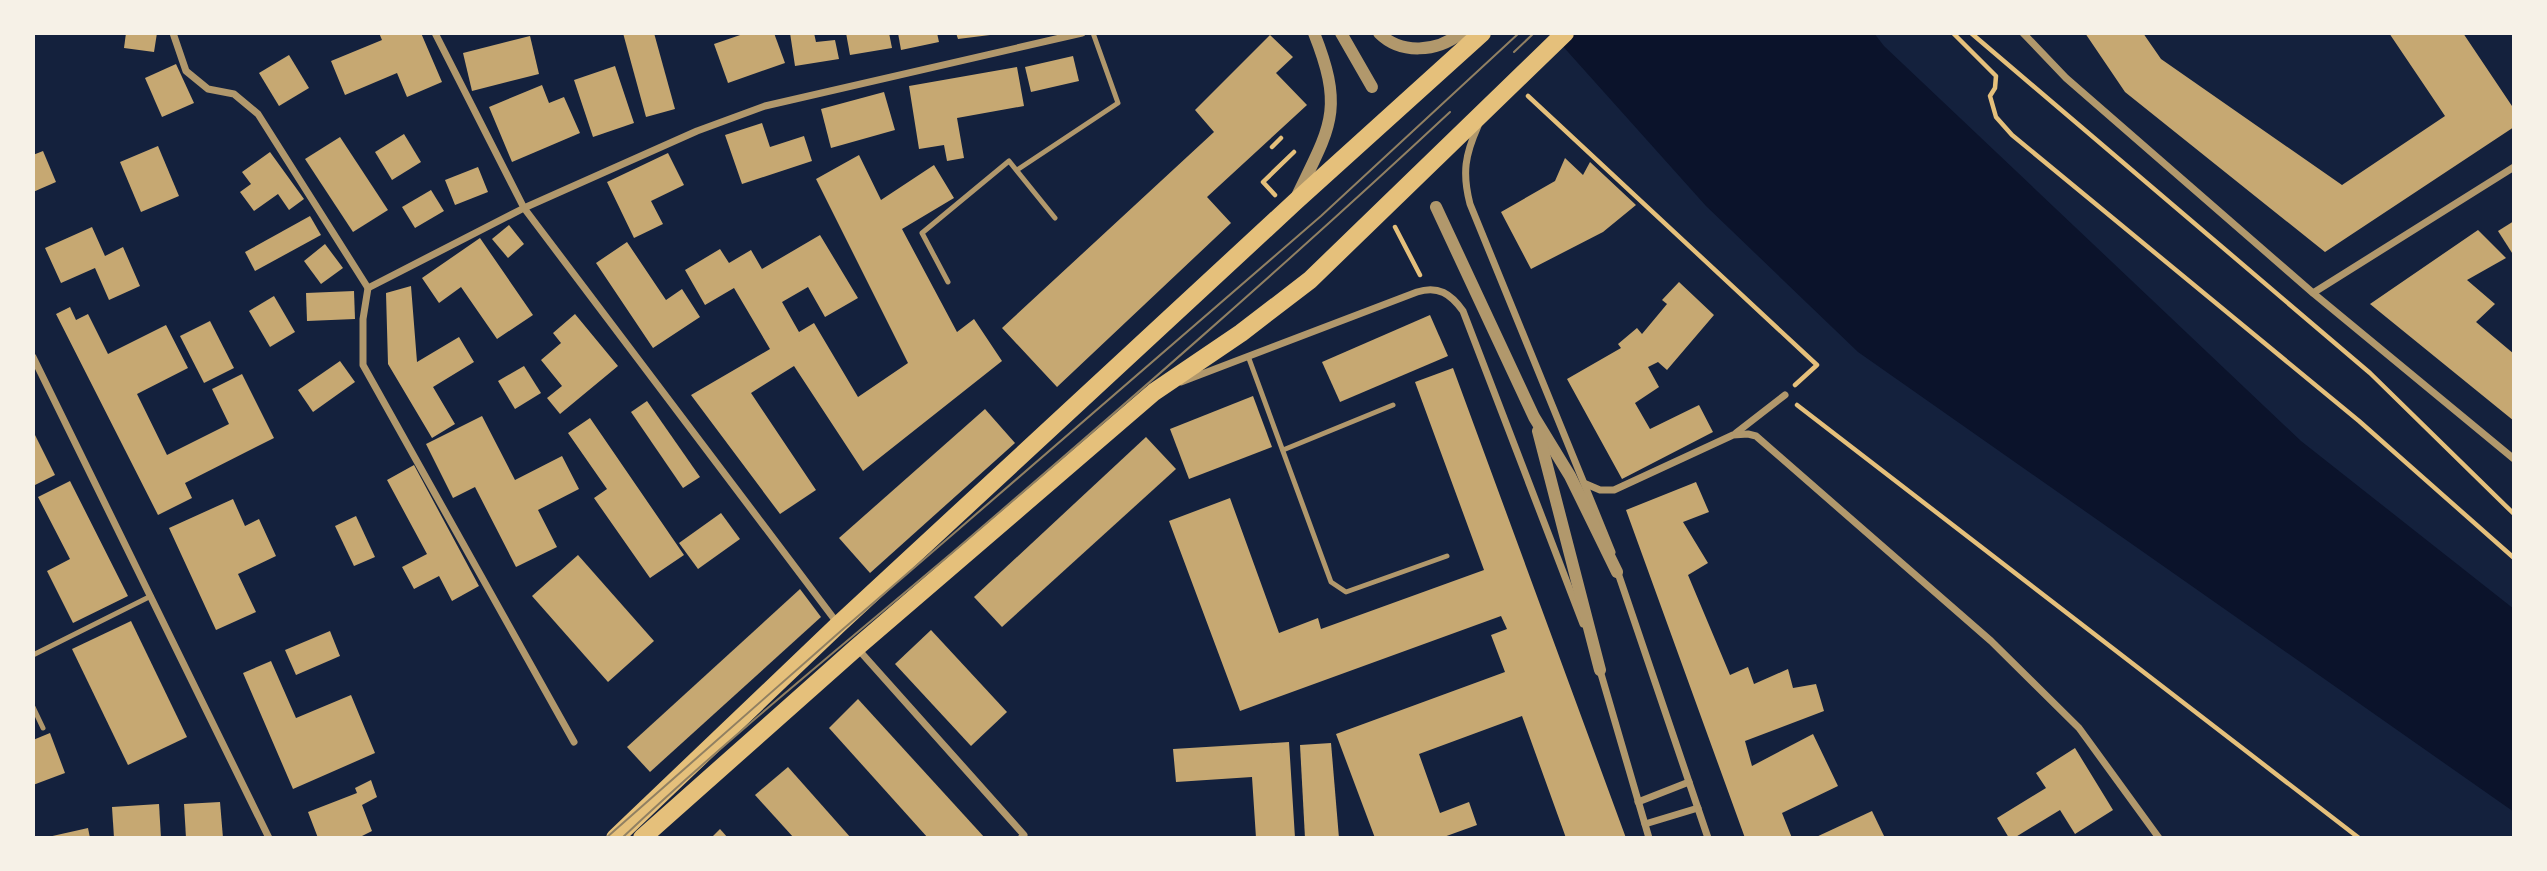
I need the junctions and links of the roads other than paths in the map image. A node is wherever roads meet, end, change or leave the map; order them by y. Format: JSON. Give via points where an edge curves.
{"nodes":[{"id":1,"x":173,"y":33,"type":"edge"},
{"id":2,"x":435,"y":33,"type":"edge"},
{"id":3,"x":1082,"y":33,"type":"edge"},
{"id":4,"x":1093,"y":33,"type":"edge"},
{"id":5,"x":1314,"y":33,"type":"edge"},
{"id":6,"x":1341,"y":33,"type":"edge"},
{"id":7,"x":1379,"y":33,"type":"edge"},
{"id":8,"x":1461,"y":33,"type":"edge"},
{"id":9,"x":1482,"y":33,"type":"edge"},
{"id":10,"x":1565,"y":33,"type":"edge"},
{"id":11,"x":2023,"y":33,"type":"edge"},
{"id":12,"x":1372,"y":87,"type":"dead end"},
{"id":13,"x":1487,"y":106,"type":"junction"},
{"id":14,"x":2514,"y":167,"type":"edge"},
{"id":15,"x":1017,"y":170,"type":"junction"},
{"id":16,"x":1294,"y":202,"type":"junction"},
{"id":17,"x":1436,"y":207,"type":"dead end"},
{"id":18,"x":524,"y":208,"type":"junction"},
{"id":19,"x":1055,"y":218,"type":"dead end"},
{"id":20,"x":948,"y":282,"type":"dead end"},
{"id":21,"x":368,"y":288,"type":"junction"},
{"id":22,"x":2314,"y":293,"type":"junction"},
{"id":23,"x":1248,"y":356,"type":"junction"},
{"id":24,"x":33,"y":357,"type":"edge"},
{"id":25,"x":1154,"y":392,"type":"junction"},
{"id":26,"x":1785,"y":395,"type":"road end"},
{"id":27,"x":1393,"y":405,"type":"dead end"},
{"id":28,"x":1534,"y":417,"type":"junction"},
{"id":29,"x":1733,"y":435,"type":"junction"},
{"id":30,"x":1283,"y":450,"type":"junction"},
{"id":31,"x":2514,"y":459,"type":"edge"},
{"id":32,"x":1585,"y":484,"type":"junction"},
{"id":33,"x":1447,"y":556,"type":"dead end"},
{"id":34,"x":1617,"y":572,"type":"junction"},
{"id":35,"x":151,"y":596,"type":"junction"},
{"id":36,"x":838,"y":625,"type":"junction"},
{"id":37,"x":856,"y":648,"type":"junction"},
{"id":38,"x":33,"y":655,"type":"edge"},
{"id":39,"x":1600,"y":670,"type":"junction"},
{"id":40,"x":33,"y":707,"type":"edge"},
{"id":41,"x":43,"y":727,"type":"dead end"},
{"id":42,"x":574,"y":742,"type":"dead end"},
{"id":43,"x":1689,"y":782,"type":"junction"},
{"id":44,"x":1638,"y":803,"type":"junction"},
{"id":45,"x":1698,"y":808,"type":"junction"},
{"id":46,"x":1644,"y":824,"type":"junction"},
{"id":47,"x":269,"y":838,"type":"edge"},
{"id":48,"x":615,"y":838,"type":"edge"},
{"id":49,"x":642,"y":838,"type":"edge"},
{"id":50,"x":1021,"y":838,"type":"edge"},
{"id":51,"x":1649,"y":838,"type":"edge"},
{"id":52,"x":1708,"y":838,"type":"edge"},
{"id":53,"x":2160,"y":838,"type":"edge"}],
"edges":[{"from":1,"to":21,"type":"street","via":[[186,71],[208,89],[234,94],[258,114]]},
{"from":2,"to":18,"type":"street"},
{"from":3,"to":18,"type":"street","via":[[765,106]]},
{"from":4,"to":15,"type":"lane","via":[[1118,103]]},
{"from":5,"to":16,"type":"street","via":[[1328,72],[1330,118],[1323,144]]},
{"from":6,"to":12,"type":"street"},
{"from":7,"to":8,"type":"street","via":[[1402,48],[1437,45]]},
{"from":9,"to":16,"type":"main road"},
{"from":10,"to":13,"type":"main road"},
{"from":11,"to":22,"type":"street","via":[[2066,78]]},
{"from":13,"to":25,"type":"main road","via":[[1310,281]]},
{"from":13,"to":32,"type":"street","via":[[1466,157],[1465,182]]},
{"from":14,"to":22,"type":"street"},
{"from":15,"to":19,"type":"lane"},
{"from":15,"to":20,"type":"lane","via":[[1009,161],[922,233]]},
{"from":16,"to":36,"type":"main road"},
{"from":17,"to":28,"type":"street"},
{"from":18,"to":21,"type":"street"},
{"from":18,"to":36,"type":"street"},
{"from":21,"to":42,"type":"street","via":[[363,365]]},
{"from":22,"to":31,"type":"street"},
{"from":23,"to":25,"type":"street"},
{"from":23,"to":30,"type":"lane"},
{"from":23,"to":39,"type":"street","via":[[1427,289],[1441,290],[1464,311]]},
{"from":24,"to":35,"type":"street"},
{"from":25,"to":37,"type":"main road"},
{"from":26,"to":29,"type":"street"},
{"from":27,"to":30,"type":"lane"},
{"from":28,"to":34,"type":"street","via":[[1570,476]]},
{"from":28,"to":39,"type":"street"},
{"from":29,"to":32,"type":"street","via":[[1614,490]]},
{"from":29,"to":53,"type":"street","via":[[1748,434],[1763,442],[1992,641],[2079,729]]},
{"from":30,"to":33,"type":"lane","via":[[1331,582],[1346,593]]},
{"from":32,"to":34,"type":"street"},
{"from":34,"to":43,"type":"street"},
{"from":35,"to":38,"type":"lane"},
{"from":35,"to":47,"type":"street"},
{"from":36,"to":48,"type":"main road"},
{"from":37,"to":49,"type":"main road"},
{"from":37,"to":50,"type":"street","via":[[1024,835]]},
{"from":39,"to":44,"type":"street"},
{"from":40,"to":41,"type":"lane"},
{"from":43,"to":44,"type":"street"},
{"from":43,"to":45,"type":"street"},
{"from":44,"to":46,"type":"street"},
{"from":45,"to":46,"type":"street"},
{"from":45,"to":52,"type":"street"},
{"from":46,"to":51,"type":"street"}]}
